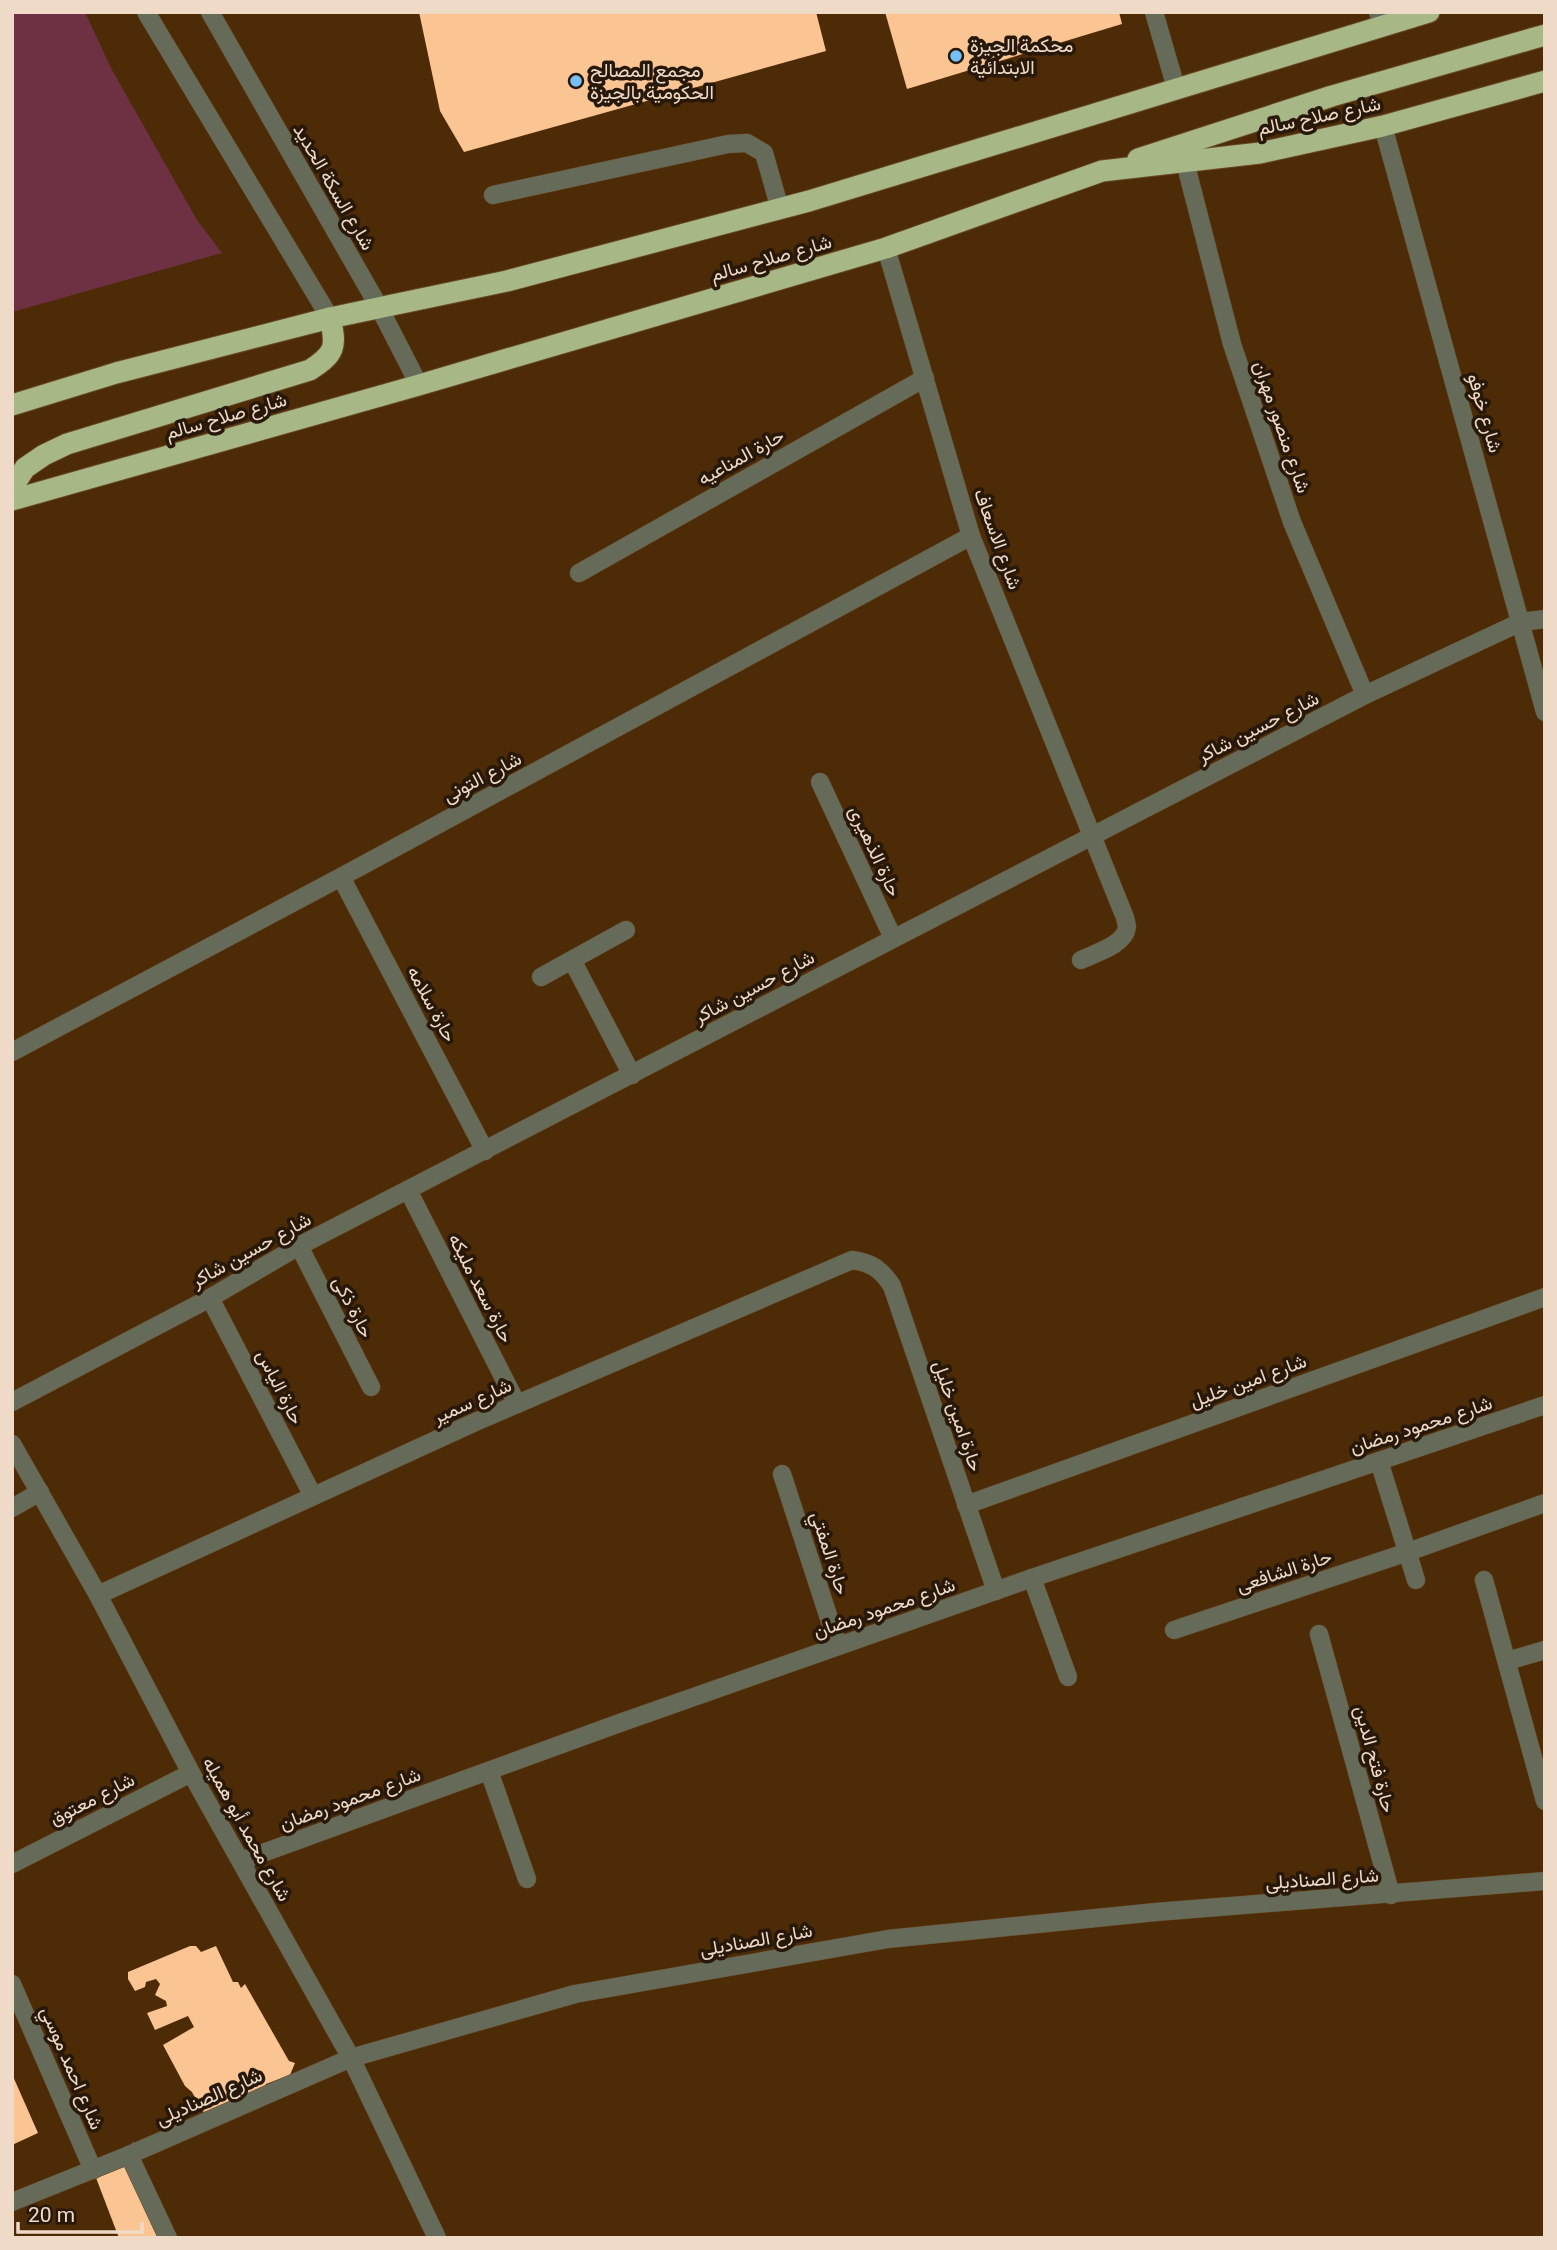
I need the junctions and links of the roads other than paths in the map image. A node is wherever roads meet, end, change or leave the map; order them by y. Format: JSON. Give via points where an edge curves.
{"nodes":[{"id":1,"x":146,"y":12,"type":"edge"},
{"id":2,"x":210,"y":12,"type":"edge"},
{"id":3,"x":1154,"y":12,"type":"edge"},
{"id":4,"x":1429,"y":12,"type":"edge"},
{"id":5,"x":1380,"y":19,"type":"edge"},
{"id":6,"x":1545,"y":35,"type":"edge"},
{"id":7,"x":1545,"y":81,"type":"edge"},
{"id":8,"x":1176,"y":89,"type":"junction"},
{"id":9,"x":1383,"y":126,"type":"junction"},
{"id":10,"x":1185,"y":162,"type":"junction"},
{"id":11,"x":1102,"y":171,"type":"junction"},
{"id":12,"x":493,"y":195,"type":"dead end"},
{"id":13,"x":780,"y":209,"type":"junction"},
{"id":14,"x":886,"y":248,"type":"junction"},
{"id":15,"x":379,"y":307,"type":"junction"},
{"id":16,"x":330,"y":318,"type":"junction"},
{"id":17,"x":925,"y":378,"type":"junction"},
{"id":18,"x":419,"y":385,"type":"junction"},
{"id":19,"x":12,"y":405,"type":"edge"},
{"id":20,"x":12,"y":488,"type":"edge"},
{"id":21,"x":12,"y":500,"type":"edge"},
{"id":22,"x":971,"y":536,"type":"junction"},
{"id":23,"x":579,"y":573,"type":"dead end"},
{"id":24,"x":1545,"y":618,"type":"edge"},
{"id":25,"x":1521,"y":622,"type":"junction"},
{"id":26,"x":1365,"y":695,"type":"junction"},
{"id":27,"x":1545,"y":712,"type":"edge"},
{"id":28,"x":820,"y":782,"type":"dead end"},
{"id":29,"x":1092,"y":837,"type":"junction"},
{"id":30,"x":341,"y":877,"type":"junction"},
{"id":31,"x":626,"y":930,"type":"dead end"},
{"id":32,"x":892,"y":938,"type":"junction"},
{"id":33,"x":572,"y":960,"type":"junction"},
{"id":34,"x":1081,"y":960,"type":"dead end"},
{"id":35,"x":541,"y":977,"type":"dead end"},
{"id":36,"x":12,"y":1052,"type":"edge"},
{"id":37,"x":632,"y":1074,"type":"junction"},
{"id":38,"x":485,"y":1152,"type":"junction"},
{"id":39,"x":408,"y":1190,"type":"junction"},
{"id":40,"x":299,"y":1246,"type":"junction"},
{"id":41,"x":869,"y":1262,"type":"joint"},
{"id":42,"x":209,"y":1297,"type":"junction"},
{"id":43,"x":1545,"y":1297,"type":"edge"},
{"id":44,"x":371,"y":1387,"type":"dead end"},
{"id":45,"x":12,"y":1402,"type":"edge"},
{"id":46,"x":517,"y":1404,"type":"junction"},
{"id":47,"x":1545,"y":1405,"type":"edge"},
{"id":48,"x":12,"y":1444,"type":"edge"},
{"id":49,"x":1379,"y":1461,"type":"junction"},
{"id":50,"x":782,"y":1474,"type":"dead end"},
{"id":51,"x":40,"y":1492,"type":"junction"},
{"id":52,"x":313,"y":1496,"type":"junction"},
{"id":53,"x":1545,"y":1503,"type":"edge"},
{"id":54,"x":966,"y":1505,"type":"junction"},
{"id":55,"x":12,"y":1508,"type":"edge"},
{"id":56,"x":1408,"y":1552,"type":"junction"},
{"id":57,"x":1032,"y":1578,"type":"junction"},
{"id":58,"x":1416,"y":1580,"type":"dead end"},
{"id":59,"x":1484,"y":1580,"type":"dead end"},
{"id":60,"x":996,"y":1591,"type":"junction"},
{"id":61,"x":98,"y":1595,"type":"junction"},
{"id":62,"x":1174,"y":1629,"type":"dead end"},
{"id":63,"x":1319,"y":1634,"type":"dead end"},
{"id":64,"x":838,"y":1646,"type":"junction"},
{"id":65,"x":1545,"y":1650,"type":"edge"},
{"id":66,"x":1507,"y":1661,"type":"junction"},
{"id":67,"x":1068,"y":1676,"type":"dead end"},
{"id":68,"x":489,"y":1771,"type":"junction"},
{"id":69,"x":191,"y":1773,"type":"junction"},
{"id":70,"x":1545,"y":1801,"type":"edge"},
{"id":71,"x":241,"y":1861,"type":"junction"},
{"id":72,"x":12,"y":1864,"type":"edge"},
{"id":73,"x":527,"y":1879,"type":"dead end"},
{"id":74,"x":1545,"y":1881,"type":"edge"},
{"id":75,"x":1391,"y":1895,"type":"junction"},
{"id":76,"x":12,"y":1984,"type":"edge"},
{"id":77,"x":351,"y":2058,"type":"junction"},
{"id":78,"x":129,"y":2155,"type":"junction"},
{"id":79,"x":93,"y":2170,"type":"junction"},
{"id":80,"x":12,"y":2202,"type":"edge"},
{"id":81,"x":168,"y":2238,"type":"edge"},
{"id":82,"x":437,"y":2238,"type":"edge"}],
"edges":[{"from":1,"to":16,"type":"street"},
{"from":2,"to":15,"type":"street","name":"شارع السكة الحديد"},
{"from":3,"to":8,"type":"street"},
{"from":4,"to":5,"type":"highway"},
{"from":5,"to":8,"type":"highway"},
{"from":6,"to":11,"type":"highway","via":[[1332,96]]},
{"from":7,"to":9,"type":"highway","name":"شارع صلاح سالم"},
{"from":8,"to":13,"type":"highway"},
{"from":9,"to":10,"type":"highway","name":"شارع صلاح سالم","via":[[1260,153]]},
{"from":9,"to":25,"type":"street","name":"شارع خوفو"},
{"from":10,"to":11,"type":"highway","name":"شارع صلاح سالم"},
{"from":10,"to":26,"type":"street","name":"شارع منصور مهران","via":[[1231,344],[1292,522]]},
{"from":11,"to":14,"type":"highway","name":"شارع صلاح سالم"},
{"from":12,"to":13,"type":"street","via":[[747,143],[764,153]]},
{"from":13,"to":15,"type":"highway","via":[[508,281]]},
{"from":14,"to":17,"type":"street","name":"شارع الاسعاف"},
{"from":14,"to":18,"type":"highway","name":"شارع صلاح سالم"},
{"from":15,"to":16,"type":"highway"},
{"from":15,"to":18,"type":"street","name":"شارع السكة الحديد"},
{"from":16,"to":19,"type":"highway"},
{"from":16,"to":20,"type":"highway","via":[[333,349],[310,370],[67,444],[25,468]]},
{"from":17,"to":22,"type":"street","name":"شارع الاسعاف"},
{"from":17,"to":23,"type":"street","name":"حارة المناعيه"},
{"from":18,"to":21,"type":"highway","name":"شارع صلاح سالم"},
{"from":22,"to":29,"type":"street","name":"شارع الاسعاف"},
{"from":22,"to":30,"type":"street","name":"شارع التونى"},
{"from":24,"to":25,"type":"street","name":"شارع حسين شاكر"},
{"from":25,"to":26,"type":"street","name":"شارع حسين شاكر"},
{"from":25,"to":27,"type":"street","name":"شارع خوفو"},
{"from":26,"to":29,"type":"street","name":"شارع حسين شاكر"},
{"from":28,"to":32,"type":"street","name":"حارة الذهيرى"},
{"from":29,"to":32,"type":"street","name":"شارع حسين شاكر"},
{"from":29,"to":34,"type":"street","name":"شارع الاسعاف","via":[[1127,926],[1114,944]]},
{"from":30,"to":36,"type":"street","name":"شارع التونى"},
{"from":30,"to":38,"type":"street","name":"حارة سلامه"},
{"from":31,"to":33,"type":"street"},
{"from":32,"to":37,"type":"street","name":"شارع حسين شاكر"},
{"from":33,"to":35,"type":"street"},
{"from":33,"to":37,"type":"street"},
{"from":37,"to":38,"type":"street","name":"شارع حسين شاكر"},
{"from":38,"to":39,"type":"street","name":"شارع حسين شاكر"},
{"from":39,"to":40,"type":"street","name":"شارع حسين شاكر"},
{"from":39,"to":46,"type":"street","name":"حارة سعد مليكه"},
{"from":40,"to":42,"type":"street","name":"شارع حسين شاكر"},
{"from":40,"to":44,"type":"street","name":"حارة ذكى"},
{"from":41,"to":46,"type":"street","name":"شارع سمير","via":[[852,1260],[836,1266]]},
{"from":41,"to":54,"type":"street","name":"حارة امين خليل","via":[[892,1286]]},
{"from":42,"to":45,"type":"street","name":"شارع حسين شاكر"},
{"from":42,"to":52,"type":"street","name":"حارة الياس"},
{"from":43,"to":54,"type":"street","name":"شارع امين خليل"},
{"from":46,"to":52,"type":"street","name":"شارع سمير"},
{"from":47,"to":49,"type":"street","name":"شارع محمود رمضان"},
{"from":48,"to":51,"type":"street","name":"شارع محمد أبو هميله"},
{"from":49,"to":56,"type":"street"},
{"from":49,"to":57,"type":"street","name":"شارع محمود رمضان"},
{"from":50,"to":64,"type":"street","name":"حارة المفتي"},
{"from":51,"to":55,"type":"street"},
{"from":51,"to":61,"type":"street","name":"شارع محمد أبو هميله"},
{"from":52,"to":61,"type":"street","name":"شارع سمير"},
{"from":53,"to":56,"type":"street","name":"حارة الشافعى"},
{"from":54,"to":60,"type":"street","name":"حارة امين خليل"},
{"from":56,"to":58,"type":"street"},
{"from":56,"to":62,"type":"street","name":"حارة الشافعى"},
{"from":57,"to":60,"type":"street","name":"شارع محمود رمضان"},
{"from":57,"to":67,"type":"street"},
{"from":59,"to":66,"type":"street"},
{"from":60,"to":64,"type":"street","name":"شارع محمود رمضان"},
{"from":61,"to":69,"type":"street","name":"شارع محمد أبو هميله"},
{"from":63,"to":75,"type":"street","name":"حارة فتح الدين"},
{"from":64,"to":68,"type":"street","name":"شارع محمود رمضان"},
{"from":65,"to":66,"type":"street"},
{"from":66,"to":70,"type":"street"},
{"from":68,"to":71,"type":"street","name":"شارع محمود رمضان"},
{"from":68,"to":73,"type":"street"},
{"from":69,"to":71,"type":"street","name":"شارع محمد أبو هميله"},
{"from":69,"to":72,"type":"street","name":"شارع معتوق"},
{"from":71,"to":77,"type":"street","name":"شارع محمد أبو هميله"},
{"from":74,"to":75,"type":"street","name":"شارع الصناديلى"},
{"from":75,"to":77,"type":"street","name":"شارع الصناديلى","via":[[888,1938],[575,1993]]},
{"from":76,"to":79,"type":"street","name":"شارع احمد موسي"},
{"from":77,"to":78,"type":"street","name":"شارع الصناديلى"},
{"from":77,"to":82,"type":"street","name":"شارع محمد أبو هميله"},
{"from":78,"to":79,"type":"street","name":"شارع الصناديلى"},
{"from":78,"to":81,"type":"street"},
{"from":79,"to":80,"type":"street","name":"شارع الصناديلى"}]}
